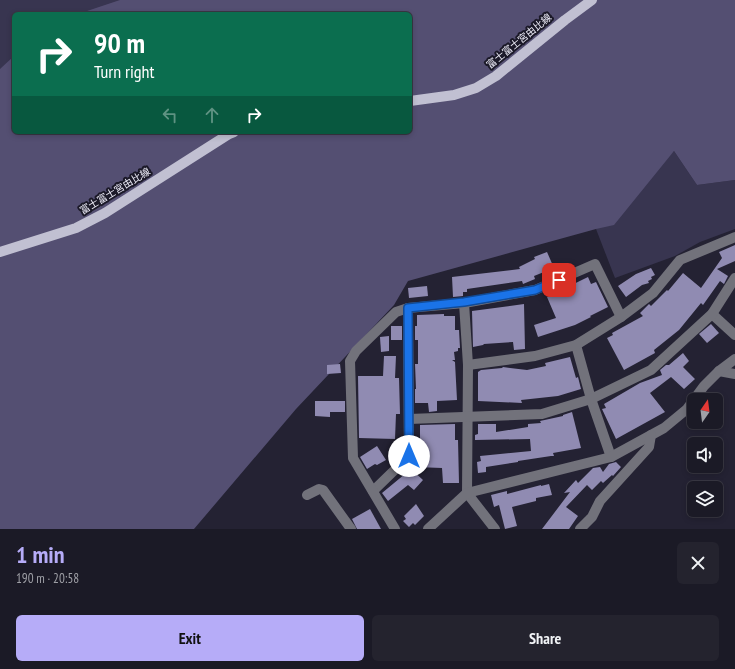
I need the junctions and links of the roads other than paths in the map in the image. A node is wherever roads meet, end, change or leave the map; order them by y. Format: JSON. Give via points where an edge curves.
{"nodes":[{"id":1,"x":592,"y":0,"type":"edge"},
{"id":2,"x":412,"y":101,"type":"edge"},
{"id":3,"x":228,"y":134,"type":"edge"},
{"id":4,"x":735,"y":237,"type":"edge"},
{"id":5,"x":0,"y":252,"type":"edge"},
{"id":6,"x":735,"y":278,"type":"edge"},
{"id":7,"x":464,"y":302,"type":"junction"},
{"id":8,"x":408,"y":308,"type":"junction"},
{"id":9,"x":712,"y":314,"type":"junction"},
{"id":10,"x":621,"y":317,"type":"junction"},
{"id":11,"x":735,"y":335,"type":"edge"},
{"id":12,"x":576,"y":345,"type":"junction"},
{"id":13,"x":735,"y":360,"type":"edge"},
{"id":14,"x":468,"y":365,"type":"junction"},
{"id":15,"x":720,"y":371,"type":"junction"},
{"id":16,"x":735,"y":374,"type":"edge"},
{"id":17,"x":591,"y":399,"type":"junction"},
{"id":18,"x":467,"y":417,"type":"junction"},
{"id":19,"x":409,"y":419,"type":"junction"},
{"id":20,"x":651,"y":435,"type":"junction"},
{"id":21,"x":611,"y":457,"type":"junction"},
{"id":22,"x":373,"y":491,"type":"junction"},
{"id":23,"x":468,"y":493,"type":"junction"},
{"id":24,"x":307,"y":495,"type":"dead end"},
{"id":25,"x":351,"y":529,"type":"edge"},
{"id":26,"x":395,"y":529,"type":"edge"},
{"id":27,"x":428,"y":529,"type":"edge"},
{"id":28,"x":495,"y":529,"type":"edge"},
{"id":29,"x":580,"y":529,"type":"edge"}],
"edges":[{"from":1,"to":2,"type":"main road","name":"富士富士宮由比線","via":[[496,76],[476,88],[454,95]]},
{"from":3,"to":5,"type":"main road","name":"富士富士宮由比線","via":[[105,213],[76,228]]},
{"from":4,"to":10,"type":"street","via":[[680,260],[653,293]]},
{"from":6,"to":9,"type":"street"},
{"from":7,"to":8,"type":"street"},
{"from":7,"to":10,"type":"street","via":[[535,290],[594,264]]},
{"from":7,"to":14,"type":"street"},
{"from":8,"to":19,"type":"street"},
{"from":8,"to":22,"type":"street","via":[[396,312],[356,351],[350,361],[353,458]]},
{"from":9,"to":11,"type":"street"},
{"from":9,"to":17,"type":"street","via":[[651,370]]},
{"from":10,"to":12,"type":"street"},
{"from":12,"to":14,"type":"street","via":[[535,356]]},
{"from":12,"to":17,"type":"street"},
{"from":13,"to":15,"type":"street"},
{"from":14,"to":18,"type":"street"},
{"from":15,"to":16,"type":"street"},
{"from":15,"to":20,"type":"street","via":[[687,408],[664,428]]},
{"from":17,"to":18,"type":"street","via":[[542,414]]},
{"from":17,"to":21,"type":"street"},
{"from":18,"to":19,"type":"street"},
{"from":18,"to":23,"type":"street"},
{"from":19,"to":22,"type":"street","via":[[409,456]]},
{"from":20,"to":21,"type":"street"},
{"from":20,"to":29,"type":"street","via":[[648,447],[600,500],[592,517]]},
{"from":21,"to":23,"type":"street"},
{"from":22,"to":26,"type":"street"},
{"from":23,"to":27,"type":"street"},
{"from":23,"to":28,"type":"street"},
{"from":24,"to":25,"type":"street","via":[[319,489],[323,490]]}]}
